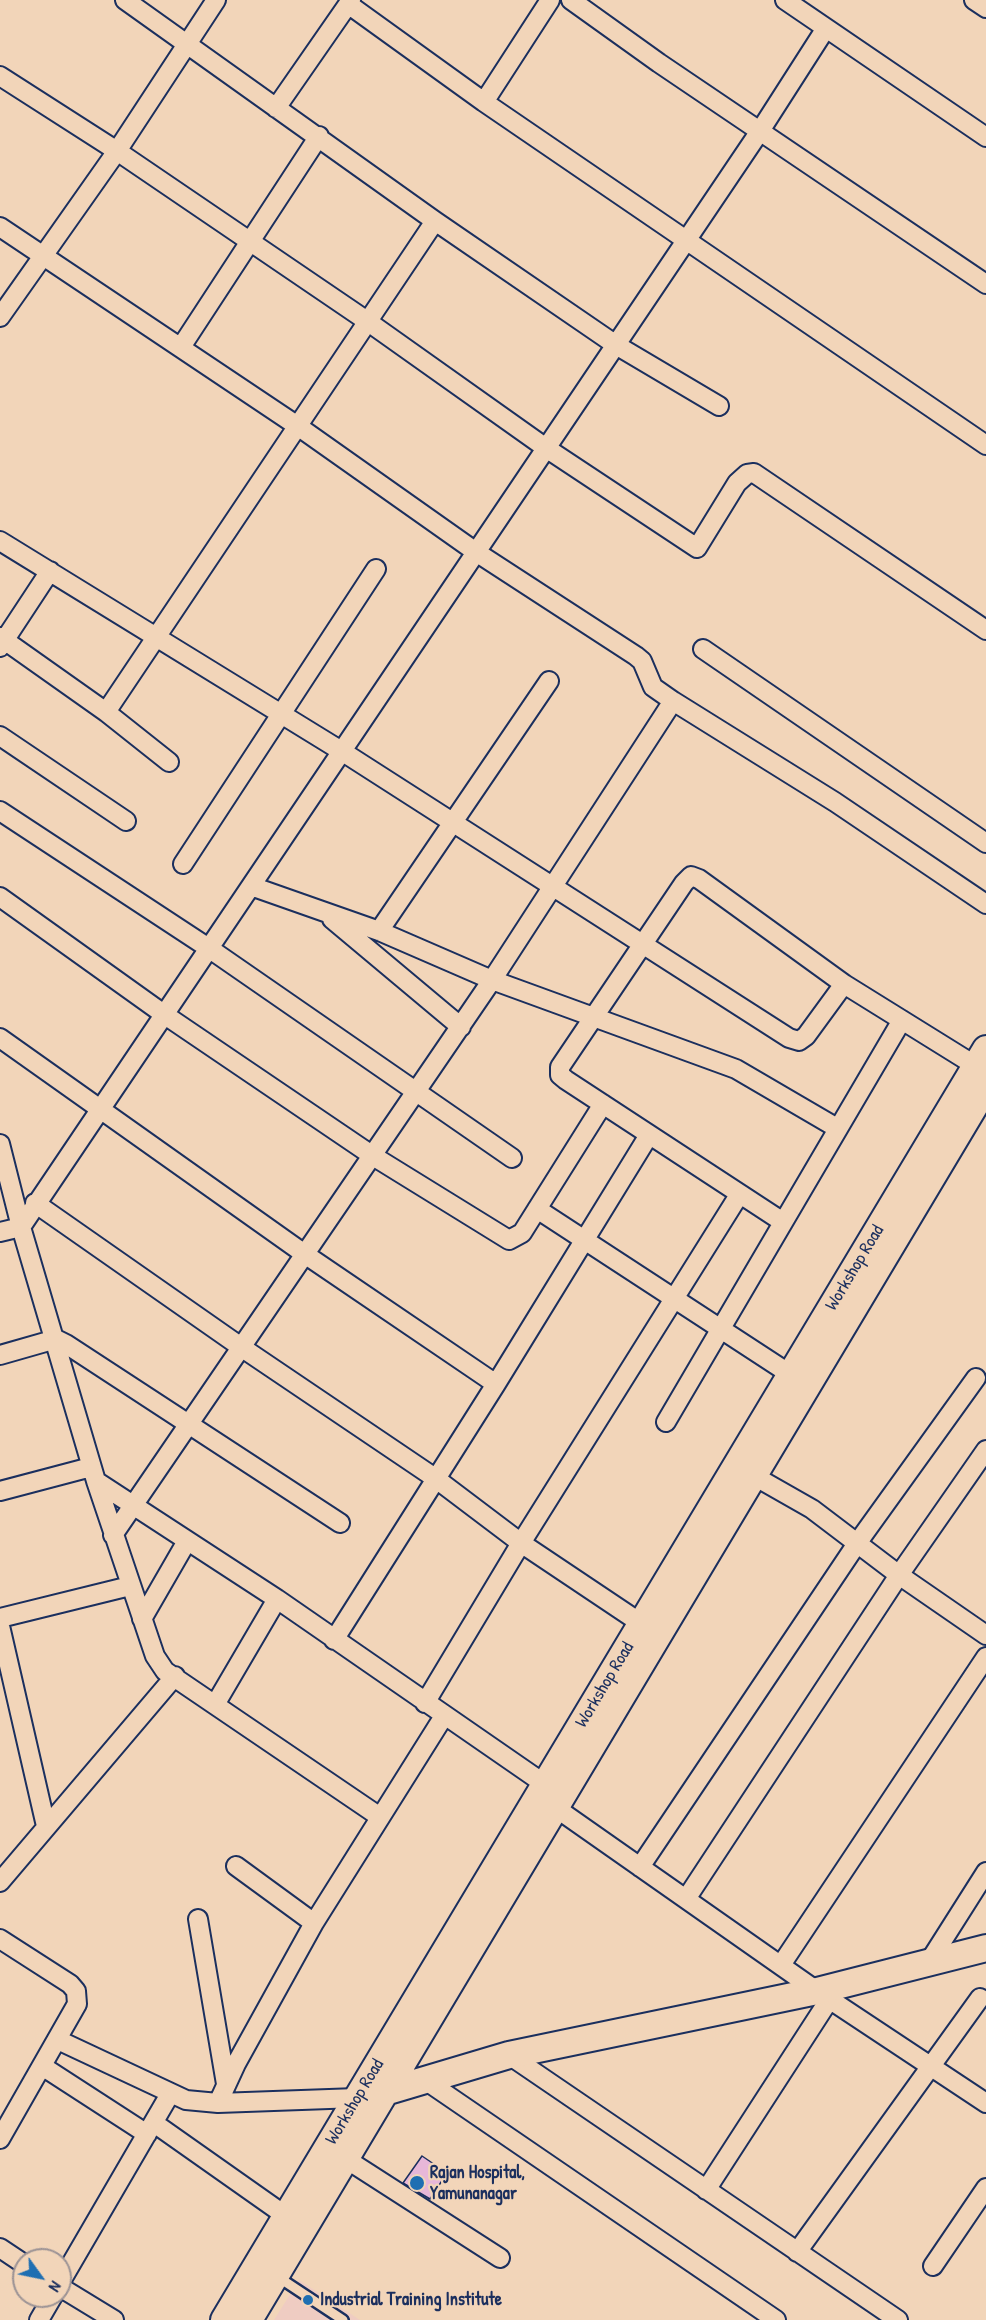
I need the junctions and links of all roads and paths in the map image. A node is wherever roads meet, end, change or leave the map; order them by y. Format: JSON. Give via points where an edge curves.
{"nodes":[{"id":1,"x":125,"y":0,"type":"edge"},
{"id":2,"x":216,"y":0,"type":"edge"},
{"id":3,"x":550,"y":0,"type":"edge"},
{"id":4,"x":571,"y":0,"type":"edge"},
{"id":5,"x":785,"y":0,"type":"edge"},
{"id":6,"x":350,"y":2,"type":"edge"},
{"id":7,"x":826,"y":28,"type":"junction"},
{"id":8,"x":188,"y":43,"type":"junction"},
{"id":9,"x":0,"y":76,"type":"edge"},
{"id":10,"x":484,"y":102,"type":"junction"},
{"id":11,"x":276,"y":108,"type":"junction"},
{"id":12,"x":760,"y":131,"type":"junction"},
{"id":13,"x":319,"y":136,"type":"junction"},
{"id":14,"x":986,"y":137,"type":"edge"},
{"id":15,"x":117,"y":151,"type":"junction"},
{"id":16,"x":435,"y":221,"type":"junction"},
{"id":17,"x":0,"y":227,"type":"edge"},
{"id":18,"x":687,"y":240,"type":"junction"},
{"id":19,"x":251,"y":243,"type":"junction"},
{"id":20,"x":43,"y":254,"type":"junction"},
{"id":21,"x":986,"y":284,"type":"edge"},
{"id":22,"x":0,"y":317,"type":"edge"},
{"id":23,"x":367,"y":321,"type":"junction"},
{"id":24,"x":616,"y":345,"type":"junction"},
{"id":25,"x":181,"y":347,"type":"junction"},
{"id":26,"x":719,"y":406,"type":"dead end"},
{"id":27,"x":298,"y":427,"type":"junction"},
{"id":28,"x":986,"y":445,"type":"edge"},
{"id":29,"x":546,"y":448,"type":"junction"},
{"id":30,"x":0,"y":541,"type":"edge"},
{"id":31,"x":476,"y":552,"type":"junction"},
{"id":32,"x":376,"y":569,"type":"dead end"},
{"id":33,"x":50,"y":571,"type":"junction"},
{"id":34,"x":986,"y":630,"type":"edge"},
{"id":35,"x":157,"y":638,"type":"junction"},
{"id":36,"x":1,"y":642,"type":"edge"},
{"id":37,"x":703,"y":648,"type":"dead end"},
{"id":38,"x":549,"y":681,"type":"dead end"},
{"id":39,"x":673,"y":701,"type":"junction"},
{"id":40,"x":106,"y":712,"type":"junction"},
{"id":41,"x":280,"y":713,"type":"junction"},
{"id":42,"x":0,"y":736,"type":"edge"},
{"id":43,"x":343,"y":752,"type":"junction"},
{"id":44,"x":169,"y":762,"type":"dead end"},
{"id":45,"x":0,"y":811,"type":"edge"},
{"id":46,"x":126,"y":821,"type":"dead end"},
{"id":47,"x":451,"y":823,"type":"junction"},
{"id":48,"x":986,"y":843,"type":"edge"},
{"id":49,"x":183,"y":864,"type":"dead end"},
{"id":50,"x":251,"y":886,"type":"junction"},
{"id":51,"x":550,"y":887,"type":"junction"},
{"id":52,"x":0,"y":897,"type":"edge"},
{"id":53,"x":986,"y":904,"type":"edge"},
{"id":54,"x":326,"y":914,"type":"junction"},
{"id":55,"x":379,"y":931,"type":"junction"},
{"id":56,"x":644,"y":944,"type":"junction"},
{"id":57,"x":210,"y":948,"type":"junction"},
{"id":58,"x":492,"y":980,"type":"junction"},
{"id":59,"x":844,"y":984,"type":"junction"},
{"id":60,"x":165,"y":1015,"type":"junction"},
{"id":61,"x":595,"y":1017,"type":"junction"},
{"id":62,"x":902,"y":1020,"type":"junction"},
{"id":63,"x":461,"y":1027,"type":"junction"},
{"id":64,"x":0,"y":1038,"type":"edge"},
{"id":65,"x":983,"y":1067,"type":"edge"},
{"id":66,"x":416,"y":1093,"type":"junction"},
{"id":67,"x":603,"y":1104,"type":"junction"},
{"id":68,"x":101,"y":1109,"type":"junction"},
{"id":69,"x":837,"y":1128,"type":"junction"},
{"id":70,"x":650,"y":1135,"type":"junction"},
{"id":71,"x":0,"y":1144,"type":"edge"},
{"id":72,"x":373,"y":1156,"type":"junction"},
{"id":73,"x":512,"y":1158,"type":"dead end"},
{"id":74,"x":739,"y":1195,"type":"junction"},
{"id":75,"x":35,"y":1203,"type":"junction"},
{"id":76,"x":537,"y":1209,"type":"junction"},
{"id":77,"x":783,"y":1222,"type":"junction"},
{"id":78,"x":21,"y":1227,"type":"junction"},
{"id":79,"x":0,"y":1232,"type":"edge"},
{"id":80,"x":585,"y":1240,"type":"junction"},
{"id":81,"x":306,"y":1255,"type":"junction"},
{"id":82,"x":675,"y":1298,"type":"junction"},
{"id":83,"x":721,"y":1329,"type":"junction"},
{"id":84,"x":56,"y":1339,"type":"junction"},
{"id":85,"x":241,"y":1347,"type":"junction"},
{"id":86,"x":0,"y":1355,"type":"edge"},
{"id":87,"x":976,"y":1378,"type":"dead end"},
{"id":88,"x":800,"y":1380,"type":"junction"},
{"id":89,"x":496,"y":1384,"type":"junction"},
{"id":90,"x":188,"y":1422,"type":"junction"},
{"id":91,"x":666,"y":1422,"type":"dead end"},
{"id":92,"x":986,"y":1450,"type":"edge"},
{"id":93,"x":94,"y":1474,"type":"junction"},
{"id":94,"x":754,"y":1476,"type":"junction"},
{"id":95,"x":435,"y":1478,"type":"junction"},
{"id":96,"x":0,"y":1491,"type":"edge"},
{"id":97,"x":132,"y":1506,"type":"junction"},
{"id":98,"x":340,"y":1523,"type":"dead end"},
{"id":99,"x":113,"y":1535,"type":"junction"},
{"id":100,"x":187,"y":1541,"type":"junction"},
{"id":101,"x":858,"y":1542,"type":"junction"},
{"id":102,"x":521,"y":1543,"type":"junction"},
{"id":103,"x":899,"y":1575,"type":"junction"},
{"id":104,"x":130,"y":1586,"type":"junction"},
{"id":105,"x":277,"y":1599,"type":"junction"},
{"id":106,"x":0,"y":1618,"type":"edge"},
{"id":107,"x":142,"y":1619,"type":"junction"},
{"id":108,"x":642,"y":1624,"type":"junction"},
{"id":109,"x":0,"y":1626,"type":"edge"},
{"id":110,"x":986,"y":1635,"type":"edge"},
{"id":111,"x":334,"y":1640,"type":"junction"},
{"id":112,"x":986,"y":1657,"type":"edge"},
{"id":113,"x":175,"y":1677,"type":"junction"},
{"id":114,"x":216,"y":1703,"type":"junction"},
{"id":115,"x":425,"y":1703,"type":"junction"},
{"id":116,"x":444,"y":1716,"type":"junction"},
{"id":117,"x":546,"y":1785,"type":"junction"},
{"id":118,"x":556,"y":1808,"type":"junction"},
{"id":119,"x":380,"y":1816,"type":"junction"},
{"id":120,"x":46,"y":1826,"type":"junction"},
{"id":121,"x":236,"y":1866,"type":"dead end"},
{"id":122,"x":640,"y":1867,"type":"junction"},
{"id":123,"x":986,"y":1872,"type":"edge"},
{"id":124,"x":0,"y":1882,"type":"edge"},
{"id":125,"x":687,"y":1899,"type":"junction"},
{"id":126,"x":198,"y":1919,"type":"dead end"},
{"id":127,"x":314,"y":1923,"type":"junction"},
{"id":128,"x":0,"y":1939,"type":"edge"},
{"id":129,"x":986,"y":1948,"type":"edge"},
{"id":130,"x":781,"y":1965,"type":"junction"},
{"id":131,"x":927,"y":1965,"type":"junction"},
{"id":132,"x":823,"y":1995,"type":"junction"},
{"id":133,"x":980,"y":1998,"type":"dead end"},
{"id":134,"x":58,"y":2040,"type":"junction"},
{"id":135,"x":509,"y":2055,"type":"junction"},
{"id":136,"x":42,"y":2067,"type":"junction"},
{"id":137,"x":931,"y":2068,"type":"junction"},
{"id":138,"x":425,"y":2080,"type":"junction"},
{"id":139,"x":226,"y":2084,"type":"junction"},
{"id":140,"x":386,"y":2092,"type":"junction"},
{"id":141,"x":170,"y":2094,"type":"junction"},
{"id":142,"x":357,"y":2098,"type":"junction"},
{"id":143,"x":218,"y":2103,"type":"junction"},
{"id":144,"x":986,"y":2103,"type":"edge"},
{"id":145,"x":6,"y":2115,"type":"edge"},
{"id":146,"x":150,"y":2128,"type":"junction"},
{"id":147,"x":0,"y":2139,"type":"edge"},
{"id":148,"x":346,"y":2159,"type":"junction"},
{"id":149,"x":986,"y":2188,"type":"edge"},
{"id":150,"x":706,"y":2190,"type":"junction"},
{"id":151,"x":286,"y":2216,"type":"junction"},
{"id":152,"x":797,"y":2252,"type":"junction"},
{"id":153,"x":500,"y":2258,"type":"dead end"},
{"id":154,"x":72,"y":2262,"type":"edge"},
{"id":155,"x":933,"y":2266,"type":"dead end"},
{"id":156,"x":276,"y":2275,"type":"junction"},
{"id":157,"x":72,"y":2294,"type":"edge"},
{"id":158,"x":114,"y":2320,"type":"edge"},
{"id":159,"x":224,"y":2320,"type":"edge"},
{"id":160,"x":249,"y":2320,"type":"edge"},
{"id":161,"x":343,"y":2320,"type":"edge"},
{"id":162,"x":776,"y":2320,"type":"edge"},
{"id":163,"x":898,"y":2320,"type":"edge"}],
"edges":[{"from":1,"to":8,"type":"street"},
{"from":2,"to":8,"type":"street"},
{"from":3,"to":10,"type":"street"},
{"from":4,"to":12,"type":"street"},
{"from":5,"to":7,"type":"street"},
{"from":6,"to":10,"type":"street"},
{"from":6,"to":11,"type":"street"},
{"from":7,"to":12,"type":"street"},
{"from":7,"to":14,"type":"street"},
{"from":8,"to":11,"type":"street"},
{"from":8,"to":15,"type":"street"},
{"from":9,"to":15,"type":"street"},
{"from":10,"to":18,"type":"street"},
{"from":11,"to":13,"type":"street"},
{"from":12,"to":18,"type":"street"},
{"from":12,"to":21,"type":"street"},
{"from":13,"to":16,"type":"street"},
{"from":13,"to":19,"type":"street"},
{"from":15,"to":19,"type":"street"},
{"from":15,"to":20,"type":"street"},
{"from":16,"to":23,"type":"street"},
{"from":16,"to":24,"type":"street"},
{"from":17,"to":20,"type":"street"},
{"from":18,"to":24,"type":"street"},
{"from":18,"to":28,"type":"street"},
{"from":19,"to":23,"type":"street"},
{"from":19,"to":25,"type":"street"},
{"from":20,"to":22,"type":"street"},
{"from":20,"to":25,"type":"street"},
{"from":23,"to":27,"type":"street"},
{"from":23,"to":29,"type":"street"},
{"from":24,"to":26,"type":"street"},
{"from":24,"to":29,"type":"street"},
{"from":25,"to":27,"type":"street"},
{"from":27,"to":31,"type":"street"},
{"from":27,"to":35,"type":"street"},
{"from":29,"to":31,"type":"street"},
{"from":29,"to":34,"type":"street","via":[[697,548],[737,483],[754,473]]},
{"from":30,"to":33,"type":"street"},
{"from":31,"to":39,"type":"street","via":[[636,656],[653,687]]},
{"from":31,"to":43,"type":"street"},
{"from":32,"to":41,"type":"street"},
{"from":33,"to":35,"type":"street"},
{"from":33,"to":36,"type":"street"},
{"from":35,"to":40,"type":"street"},
{"from":35,"to":41,"type":"street"},
{"from":36,"to":40,"type":"street"},
{"from":37,"to":48,"type":"street"},
{"from":38,"to":47,"type":"street"},
{"from":39,"to":51,"type":"street"},
{"from":39,"to":53,"type":"street","via":[[835,802]]},
{"from":40,"to":44,"type":"street"},
{"from":41,"to":43,"type":"street"},
{"from":41,"to":49,"type":"street"},
{"from":42,"to":46,"type":"street"},
{"from":43,"to":47,"type":"street"},
{"from":43,"to":50,"type":"street"},
{"from":45,"to":57,"type":"street"},
{"from":47,"to":51,"type":"street"},
{"from":47,"to":55,"type":"street"},
{"from":50,"to":54,"type":"street"},
{"from":50,"to":57,"type":"street"},
{"from":51,"to":56,"type":"street"},
{"from":51,"to":58,"type":"street"},
{"from":52,"to":60,"type":"street"},
{"from":54,"to":55,"type":"street"},
{"from":54,"to":63,"type":"street"},
{"from":55,"to":58,"type":"street"},
{"from":56,"to":59,"type":"street","via":[[799,1041],[812,1030]]},
{"from":56,"to":59,"type":"street","via":[[691,876]]},
{"from":56,"to":61,"type":"street"},
{"from":57,"to":60,"type":"street"},
{"from":57,"to":66,"type":"street"},
{"from":58,"to":61,"type":"street"},
{"from":58,"to":63,"type":"street"},
{"from":59,"to":62,"type":"street"},
{"from":60,"to":68,"type":"street"},
{"from":60,"to":72,"type":"street"},
{"from":61,"to":67,"type":"street","via":[[560,1067],[560,1075]]},
{"from":61,"to":69,"type":"street","via":[[736,1069]]},
{"from":62,"to":65,"type":"street"},
{"from":62,"to":69,"type":"street"},
{"from":63,"to":66,"type":"street"},
{"from":64,"to":68,"type":"street"},
{"from":65,"to":88,"type":"main road","name":"Workshop Road"},
{"from":66,"to":72,"type":"street"},
{"from":66,"to":73,"type":"street"},
{"from":67,"to":70,"type":"street"},
{"from":67,"to":76,"type":"street"},
{"from":68,"to":75,"type":"street"},
{"from":68,"to":81,"type":"street"},
{"from":69,"to":77,"type":"street"},
{"from":70,"to":74,"type":"street"},
{"from":70,"to":80,"type":"street"},
{"from":71,"to":78,"type":"street"},
{"from":72,"to":76,"type":"street","via":[[509,1240],[522,1233]]},
{"from":72,"to":81,"type":"street"},
{"from":74,"to":77,"type":"street"},
{"from":74,"to":82,"type":"street"},
{"from":75,"to":78,"type":"street"},
{"from":75,"to":85,"type":"street"},
{"from":76,"to":80,"type":"street"},
{"from":77,"to":83,"type":"street"},
{"from":78,"to":79,"type":"street"},
{"from":78,"to":84,"type":"street"},
{"from":80,"to":82,"type":"street"},
{"from":80,"to":89,"type":"street"},
{"from":81,"to":85,"type":"street"},
{"from":81,"to":89,"type":"street"},
{"from":82,"to":83,"type":"street"},
{"from":82,"to":102,"type":"street"},
{"from":83,"to":88,"type":"street"},
{"from":83,"to":91,"type":"street"},
{"from":84,"to":86,"type":"street"},
{"from":84,"to":90,"type":"street"},
{"from":84,"to":93,"type":"street"},
{"from":85,"to":90,"type":"street"},
{"from":85,"to":95,"type":"street"},
{"from":87,"to":101,"type":"street"},
{"from":88,"to":94,"type":"main road","name":"Workshop Road"},
{"from":88,"to":108,"type":"main road","name":"Workshop Road"},
{"from":89,"to":95,"type":"street"},
{"from":90,"to":97,"type":"street"},
{"from":90,"to":98,"type":"street"},
{"from":92,"to":103,"type":"street"},
{"from":93,"to":96,"type":"street"},
{"from":93,"to":97,"type":"street"},
{"from":93,"to":99,"type":"street"},
{"from":94,"to":101,"type":"street","via":[[813,1509]]},
{"from":94,"to":118,"type":"main road","name":"Workshop Road"},
{"from":95,"to":102,"type":"street"},
{"from":95,"to":111,"type":"street"},
{"from":97,"to":99,"type":"street"},
{"from":97,"to":100,"type":"street"},
{"from":99,"to":104,"type":"street"},
{"from":100,"to":105,"type":"street"},
{"from":100,"to":107,"type":"street"},
{"from":101,"to":103,"type":"street"},
{"from":101,"to":122,"type":"street"},
{"from":102,"to":108,"type":"street"},
{"from":102,"to":115,"type":"street"},
{"from":103,"to":110,"type":"street"},
{"from":103,"to":125,"type":"street"},
{"from":104,"to":106,"type":"street"},
{"from":104,"to":107,"type":"street"},
{"from":105,"to":111,"type":"street"},
{"from":105,"to":114,"type":"street"},
{"from":107,"to":113,"type":"street","via":[[155,1656],[165,1671]]},
{"from":108,"to":117,"type":"main road","name":"Workshop Road"},
{"from":109,"to":120,"type":"street"},
{"from":111,"to":115,"type":"street"},
{"from":112,"to":130,"type":"street"},
{"from":113,"to":114,"type":"street"},
{"from":113,"to":120,"type":"street"},
{"from":114,"to":119,"type":"street"},
{"from":115,"to":116,"type":"street"},
{"from":116,"to":117,"type":"street"},
{"from":116,"to":119,"type":"street"},
{"from":117,"to":142,"type":"main road","name":"Workshop Road"},
{"from":118,"to":122,"type":"street"},
{"from":118,"to":140,"type":"main road","name":"Workshop Road"},
{"from":119,"to":127,"type":"street"},
{"from":120,"to":124,"type":"street"},
{"from":121,"to":127,"type":"street"},
{"from":122,"to":125,"type":"street"},
{"from":123,"to":131,"type":"street"},
{"from":125,"to":130,"type":"street"},
{"from":126,"to":139,"type":"street"},
{"from":127,"to":139,"type":"street"},
{"from":128,"to":134,"type":"street","via":[[76,1991],[77,2004]]},
{"from":129,"to":131,"type":"main road"},
{"from":130,"to":132,"type":"street"},
{"from":131,"to":132,"type":"main road"},
{"from":132,"to":135,"type":"main road"},
{"from":132,"to":137,"type":"street"},
{"from":132,"to":150,"type":"street"},
{"from":133,"to":137,"type":"street"},
{"from":134,"to":136,"type":"street"},
{"from":134,"to":141,"type":"street"},
{"from":135,"to":138,"type":"main road"},
{"from":135,"to":150,"type":"street"},
{"from":136,"to":145,"type":"street"},
{"from":136,"to":146,"type":"street"},
{"from":137,"to":144,"type":"street"},
{"from":137,"to":152,"type":"street"},
{"from":138,"to":140,"type":"main road"},
{"from":138,"to":162,"type":"street"},
{"from":139,"to":143,"type":"street"},
{"from":140,"to":142,"type":"main road"},
{"from":140,"to":148,"type":"main road","name":"Workshop Road"},
{"from":141,"to":143,"type":"street"},
{"from":141,"to":146,"type":"street"},
{"from":142,"to":143,"type":"street"},
{"from":142,"to":151,"type":"main road","name":"Workshop Road"},
{"from":145,"to":147,"type":"street"},
{"from":146,"to":151,"type":"street"},
{"from":146,"to":154,"type":"street"},
{"from":148,"to":153,"type":"street"},
{"from":148,"to":156,"type":"main road","name":"Workshop Road"},
{"from":149,"to":155,"type":"street"},
{"from":150,"to":152,"type":"street"},
{"from":151,"to":159,"type":"main road","name":"Workshop Road"},
{"from":152,"to":163,"type":"street"},
{"from":156,"to":160,"type":"main road","name":"Workshop Road"},
{"from":156,"to":161,"type":"lane"},
{"from":157,"to":158,"type":"street"}]}
